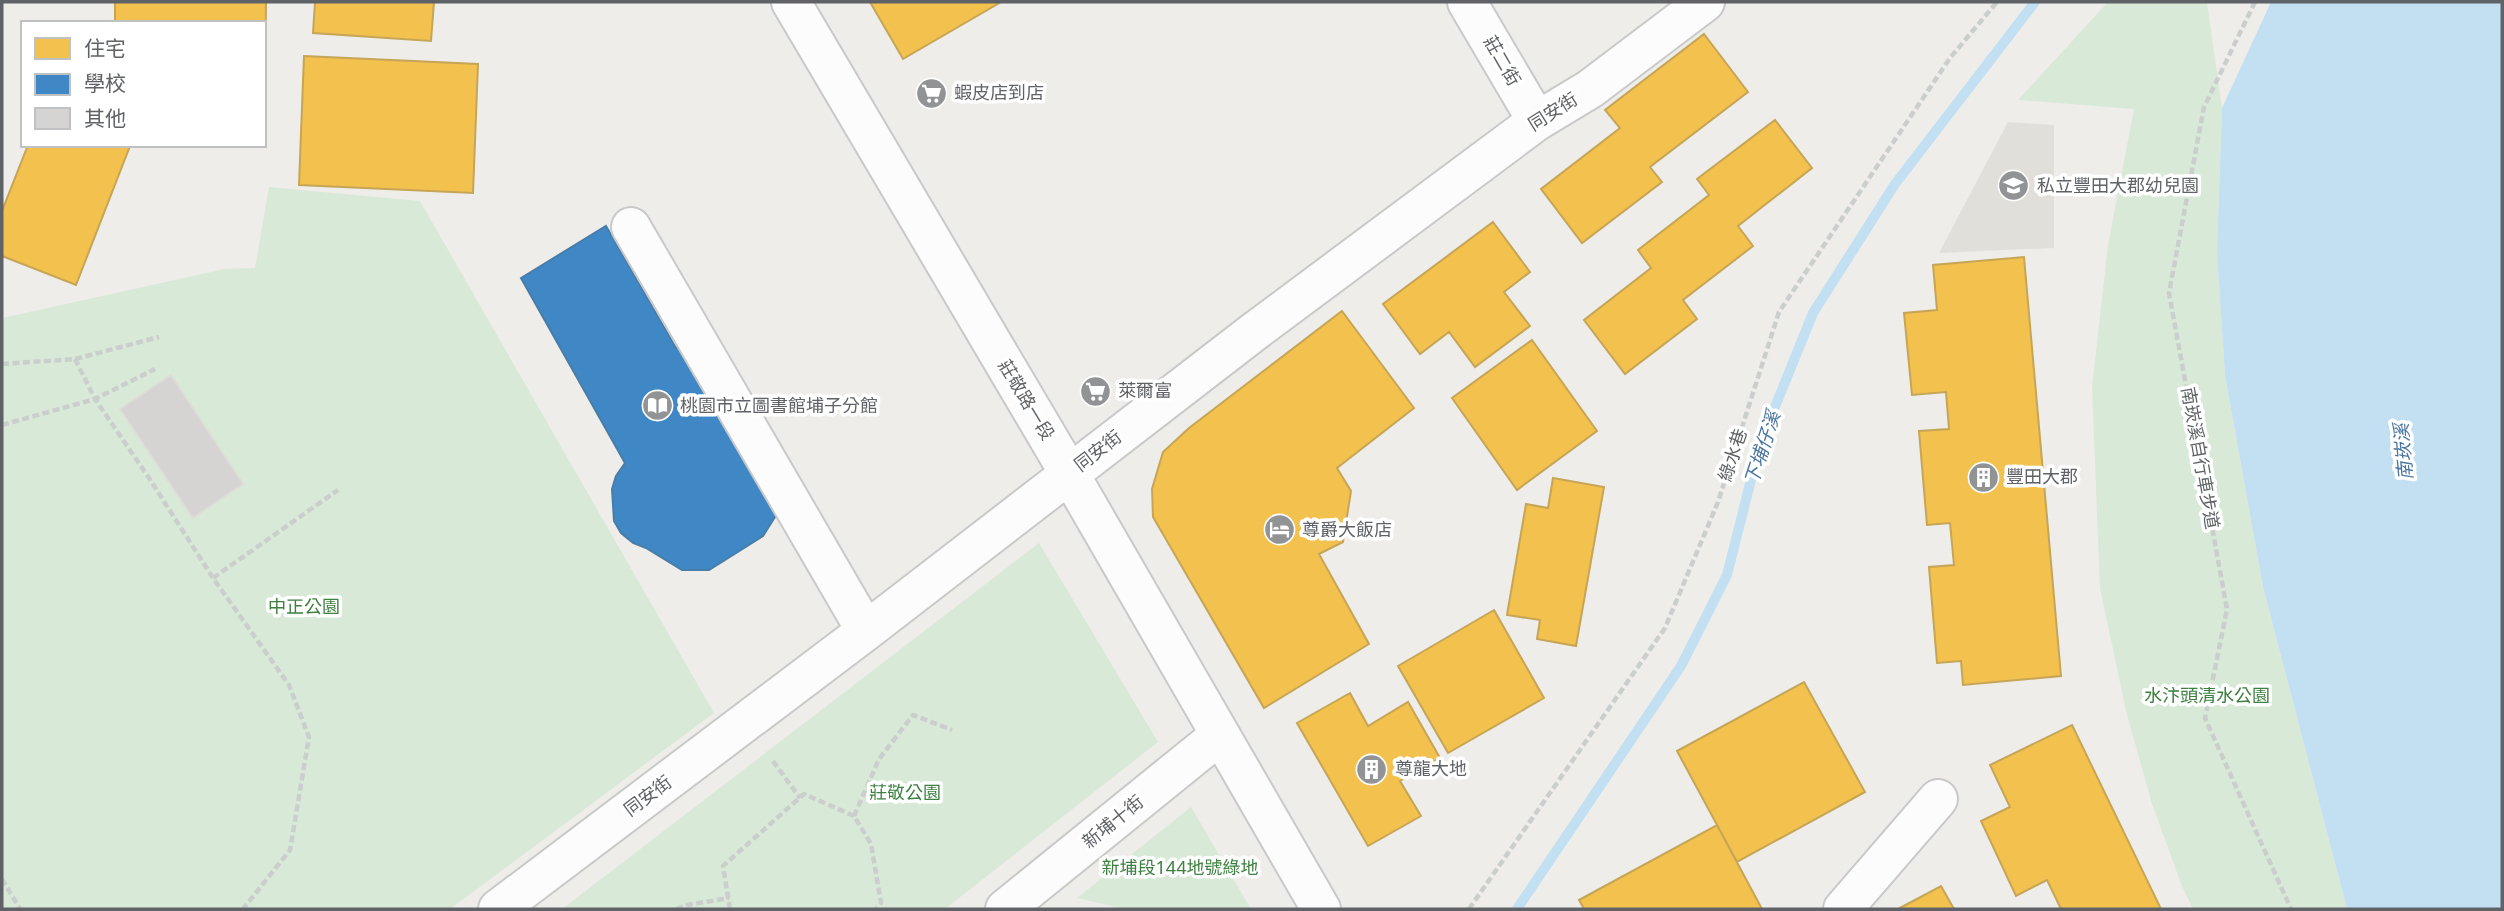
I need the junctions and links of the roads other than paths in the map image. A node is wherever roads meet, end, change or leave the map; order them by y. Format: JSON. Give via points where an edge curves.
{"nodes":[{"id":1,"x":791,"y":2,"type":"edge"},
{"id":2,"x":1467,"y":2,"type":"edge"},
{"id":3,"x":1705,"y":2,"type":"edge"},
{"id":4,"x":1537,"y":121,"type":"junction"},
{"id":5,"x":631,"y":227,"type":"dead end"},
{"id":6,"x":1069,"y":473,"type":"junction"},
{"id":7,"x":866,"y":631,"type":"junction"},
{"id":8,"x":1220,"y":735,"type":"junction"},
{"id":9,"x":1938,"y":799,"type":"dead end"},
{"id":10,"x":498,"y":909,"type":"edge"},
{"id":11,"x":1005,"y":909,"type":"edge"},
{"id":12,"x":1321,"y":909,"type":"edge"},
{"id":13,"x":1843,"y":909,"type":"edge"}],
"edges":[{"from":1,"to":6,"type":"street","name":"莊敬路一段"},
{"from":2,"to":4,"type":"street","name":"莊二街"},
{"from":3,"to":4,"type":"street","name":"同安街","via":[[1590,89]]},
{"from":4,"to":6,"type":"street","name":"同安街"},
{"from":5,"to":7,"type":"street"},
{"from":6,"to":7,"type":"street","name":"同安街"},
{"from":6,"to":8,"type":"street","name":"莊敬路一段"},
{"from":7,"to":10,"type":"street","name":"同安街"},
{"from":8,"to":11,"type":"street","name":"新埔十街"},
{"from":8,"to":12,"type":"street","name":"莊敬路一段"},
{"from":9,"to":13,"type":"street"}]}
